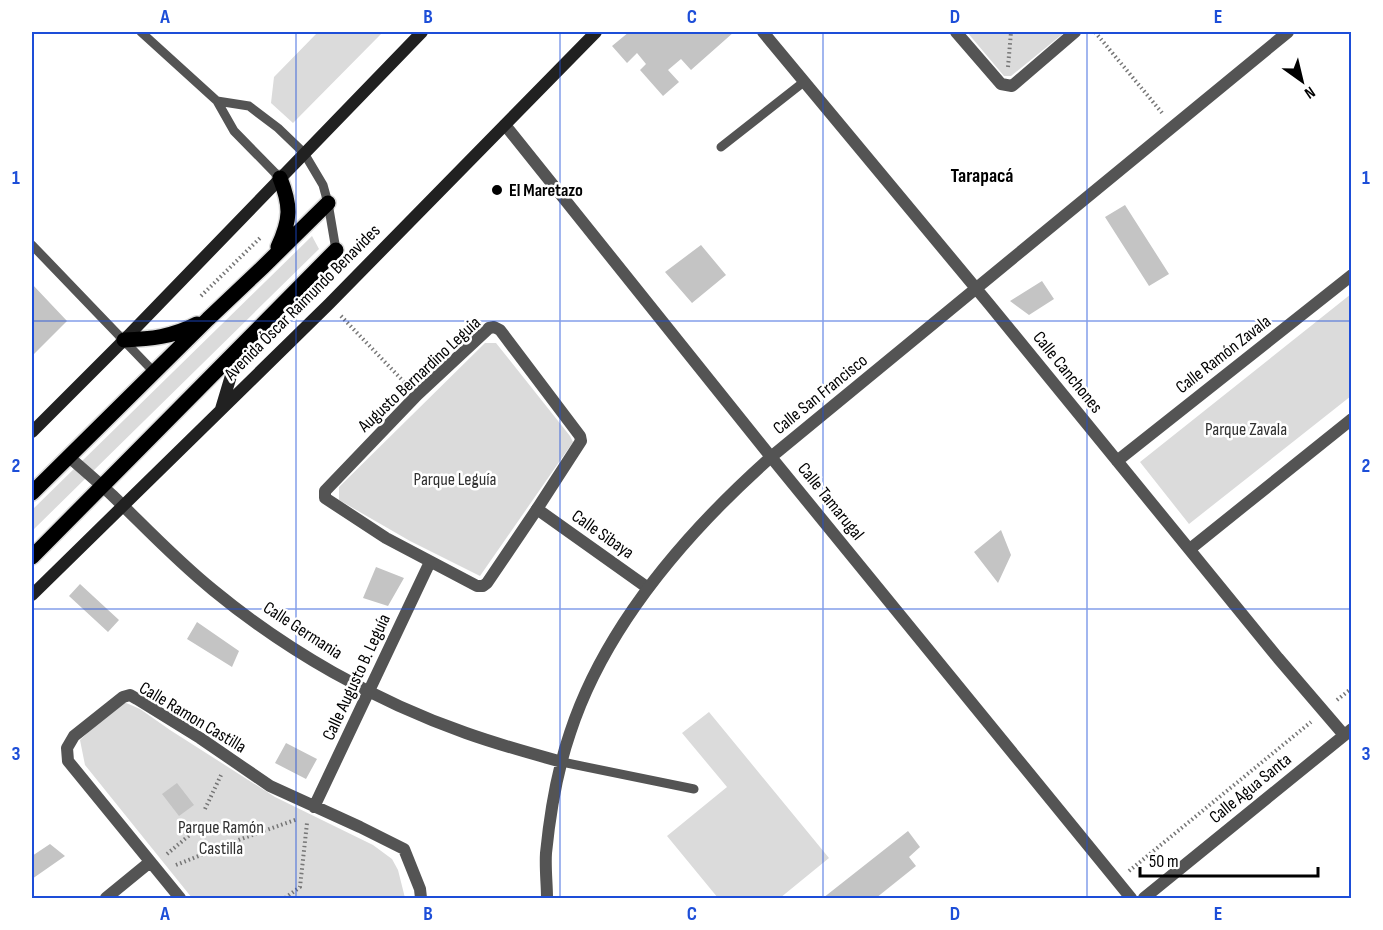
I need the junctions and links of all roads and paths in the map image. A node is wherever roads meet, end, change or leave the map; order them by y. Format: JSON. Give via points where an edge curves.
{"nodes":[{"id":1,"x":141,"y":32,"type":"edge"},
{"id":2,"x":422,"y":32,"type":"edge"},
{"id":3,"x":596,"y":32,"type":"edge"},
{"id":4,"x":763,"y":32,"type":"edge"},
{"id":5,"x":956,"y":32,"type":"edge"},
{"id":6,"x":1011,"y":32,"type":"edge"},
{"id":7,"x":1075,"y":32,"type":"edge"},
{"id":8,"x":1095,"y":32,"type":"edge"},
{"id":9,"x":1288,"y":32,"type":"edge"},
{"id":10,"x":805,"y":81,"type":"junction"},
{"id":11,"x":1012,"y":86,"type":"junction"},
{"id":12,"x":217,"y":101,"type":"junction"},
{"id":13,"x":1158,"y":107,"type":"dead end"},
{"id":14,"x":505,"y":125,"type":"junction"},
{"id":15,"x":721,"y":147,"type":"dead end"},
{"id":16,"x":304,"y":153,"type":"junction"},
{"id":17,"x":280,"y":178,"type":"junction"},
{"id":18,"x":328,"y":203,"type":"junction"},
{"id":19,"x":32,"y":244,"type":"edge"},
{"id":20,"x":336,"y":250,"type":"joint"},
{"id":21,"x":263,"y":267,"type":"junction"},
{"id":22,"x":1352,"y":275,"type":"edge"},
{"id":23,"x":976,"y":289,"type":"junction"},
{"id":24,"x":329,"y":304,"type":"junction"},
{"id":25,"x":208,"y":319,"type":"junction"},
{"id":26,"x":124,"y":340,"type":"junction"},
{"id":27,"x":240,"y":348,"type":"junction"},
{"id":28,"x":154,"y":372,"type":"junction"},
{"id":29,"x":417,"y":395,"type":"junction"},
{"id":30,"x":220,"y":411,"type":"junction"},
{"id":31,"x":1352,"y":419,"type":"edge"},
{"id":32,"x":32,"y":432,"type":"edge"},
{"id":33,"x":69,"y":457,"type":"junction"},
{"id":34,"x":771,"y":457,"type":"junction"},
{"id":35,"x":1117,"y":460,"type":"junction"},
{"id":36,"x":102,"y":486,"type":"junction"},
{"id":37,"x":32,"y":493,"type":"edge"},
{"id":38,"x":123,"y":506,"type":"junction"},
{"id":39,"x":537,"y":509,"type":"junction"},
{"id":40,"x":1190,"y":549,"type":"junction"},
{"id":41,"x":32,"y":557,"type":"edge"},
{"id":42,"x":430,"y":562,"type":"junction"},
{"id":43,"x":648,"y":588,"type":"junction"},
{"id":44,"x":32,"y":596,"type":"edge"},
{"id":45,"x":1352,"y":688,"type":"edge"},
{"id":46,"x":370,"y":692,"type":"junction"},
{"id":47,"x":1323,"y":712,"type":"junction"},
{"id":48,"x":1348,"y":732,"type":"edge"},
{"id":49,"x":229,"y":759,"type":"junction"},
{"id":50,"x":562,"y":762,"type":"junction"},
{"id":51,"x":694,"y":789,"type":"dead end"},
{"id":52,"x":314,"y":807,"type":"junction"},
{"id":53,"x":205,"y":809,"type":"dead end"},
{"id":54,"x":192,"y":833,"type":"dead end"},
{"id":55,"x":164,"y":857,"type":"dead end"},
{"id":56,"x":150,"y":862,"type":"junction"},
{"id":57,"x":159,"y":873,"type":"junction"},
{"id":58,"x":1117,"y":882,"type":"junction"},
{"id":59,"x":106,"y":898,"type":"edge"},
{"id":60,"x":180,"y":898,"type":"edge"},
{"id":61,"x":285,"y":898,"type":"edge"},
{"id":62,"x":421,"y":898,"type":"edge"},
{"id":63,"x":547,"y":898,"type":"edge"},
{"id":64,"x":1131,"y":898,"type":"edge"},
{"id":65,"x":1144,"y":898,"type":"edge"}],
"edges":[{"from":1,"to":12,"type":"lane"},
{"from":2,"to":16,"type":"main road"},
{"from":3,"to":14,"type":"main road","name":"Avenida Óscar Raimundo Benavides"},
{"from":4,"to":10,"type":"street","name":"Calle Canchones"},
{"from":5,"to":11,"type":"street","via":[[1001,84]]},
{"from":6,"to":11,"type":"path","via":[[1007,73]]},
{"from":7,"to":11,"type":"street"},
{"from":8,"to":13,"type":"path"},
{"from":9,"to":23,"type":"street","name":"Calle San Francisco"},
{"from":10,"to":15,"type":"lane"},
{"from":10,"to":23,"type":"street","name":"Calle Canchones"},
{"from":12,"to":16,"type":"lane","via":[[249,106]]},
{"from":12,"to":17,"type":"lane","via":[[234,131]]},
{"from":14,"to":24,"type":"main road","name":"Avenida Óscar Raimundo Benavides"},
{"from":14,"to":34,"type":"street","name":"Calle Tamarugal"},
{"from":16,"to":17,"type":"main road"},
{"from":16,"to":18,"type":"lane","via":[[323,185]]},
{"from":17,"to":21,"type":"main road","via":[[288,203],[285,231],[277,250]]},
{"from":17,"to":26,"type":"main road"},
{"from":18,"to":20,"type":"lane"},
{"from":18,"to":21,"type":"main road"},
{"from":19,"to":26,"type":"lane"},
{"from":20,"to":27,"type":"main road","name":"Avenida Óscar Raimundo Benavides"},
{"from":21,"to":25,"type":"main road"},
{"from":22,"to":35,"type":"street","name":"Calle Ramón Zavala"},
{"from":23,"to":34,"type":"street","name":"Calle San Francisco"},
{"from":23,"to":35,"type":"street","name":"Calle Canchones"},
{"from":24,"to":29,"type":"path"},
{"from":24,"to":30,"type":"main road","name":"Avenida Óscar Raimundo Benavides"},
{"from":25,"to":26,"type":"main road","via":[[157,339]]},
{"from":25,"to":28,"type":"main road"},
{"from":26,"to":28,"type":"lane"},
{"from":26,"to":32,"type":"main road"},
{"from":27,"to":30,"type":"main road"},
{"from":27,"to":36,"type":"main road","name":"Avenida Óscar Raimundo Benavides"},
{"from":28,"to":33,"type":"main road"},
{"from":29,"to":39,"type":"street","name":"Augusto Bernardino Leguia","via":[[489,328],[500,330],[580,436],[581,441]]},
{"from":29,"to":42,"type":"street","name":"Augusto Bernardino Leguia","via":[[324,495],[386,538]]},
{"from":30,"to":38,"type":"main road","name":"Avenida Óscar Raimundo Benavides"},
{"from":31,"to":40,"type":"street"},
{"from":33,"to":36,"type":"street","name":"Calle Germania"},
{"from":33,"to":37,"type":"main road"},
{"from":34,"to":43,"type":"street","name":"Calle San Francisco","via":[[731,494]]},
{"from":34,"to":58,"type":"street","name":"Calle Tamarugal"},
{"from":35,"to":40,"type":"street","name":"Calle Canchones"},
{"from":36,"to":38,"type":"street","name":"Calle Germania"},
{"from":36,"to":41,"type":"main road","name":"Avenida Óscar Raimundo Benavides"},
{"from":38,"to":44,"type":"main road","name":"Avenida Óscar Raimundo Benavides"},
{"from":38,"to":46,"type":"street","name":"Calle Germania","via":[[213,591],[263,628]]},
{"from":39,"to":42,"type":"street","name":"Augusto Bernardino Leguia","via":[[483,586]]},
{"from":39,"to":43,"type":"street","name":"Calle Sibaya"},
{"from":40,"to":47,"type":"street","name":"Calle Canchones"},
{"from":42,"to":46,"type":"street","name":"Calle Augusto B. Leguía"},
{"from":43,"to":50,"type":"street","name":"Calle San Francisco","via":[[602,660],[570,732]]},
{"from":45,"to":47,"type":"path"},
{"from":46,"to":50,"type":"street","name":"Calle Germania","via":[[464,732]]},
{"from":46,"to":52,"type":"street","name":"Calle Augusto B. Leguía"},
{"from":47,"to":48,"type":"street","name":"Calle Canchones"},
{"from":47,"to":58,"type":"path"},
{"from":48,"to":65,"type":"street","name":"Calle Agua Santa"},
{"from":49,"to":52,"type":"street","name":"Calle Ramon Castilla","via":[[270,786]]},
{"from":49,"to":53,"type":"path"},
{"from":49,"to":56,"type":"street","name":"Calle Ramon Castilla","via":[[130,695],[74,736],[68,760]]},
{"from":50,"to":51,"type":"lane"},
{"from":50,"to":63,"type":"street","name":"Calle San Francisco","via":[[546,855]]},
{"from":52,"to":62,"type":"street","name":"Calle Ramon Castilla","via":[[404,849]]},
{"from":54,"to":55,"type":"path"},
{"from":56,"to":57,"type":"street","name":"Calle Ramon Castilla"},
{"from":56,"to":59,"type":"street"},
{"from":57,"to":60,"type":"street","name":"Calle Ramon Castilla"},
{"from":57,"to":61,"type":"path","via":[[306,816],[300,887]]},
{"from":58,"to":64,"type":"street","name":"Calle Tamarugal"}]}
